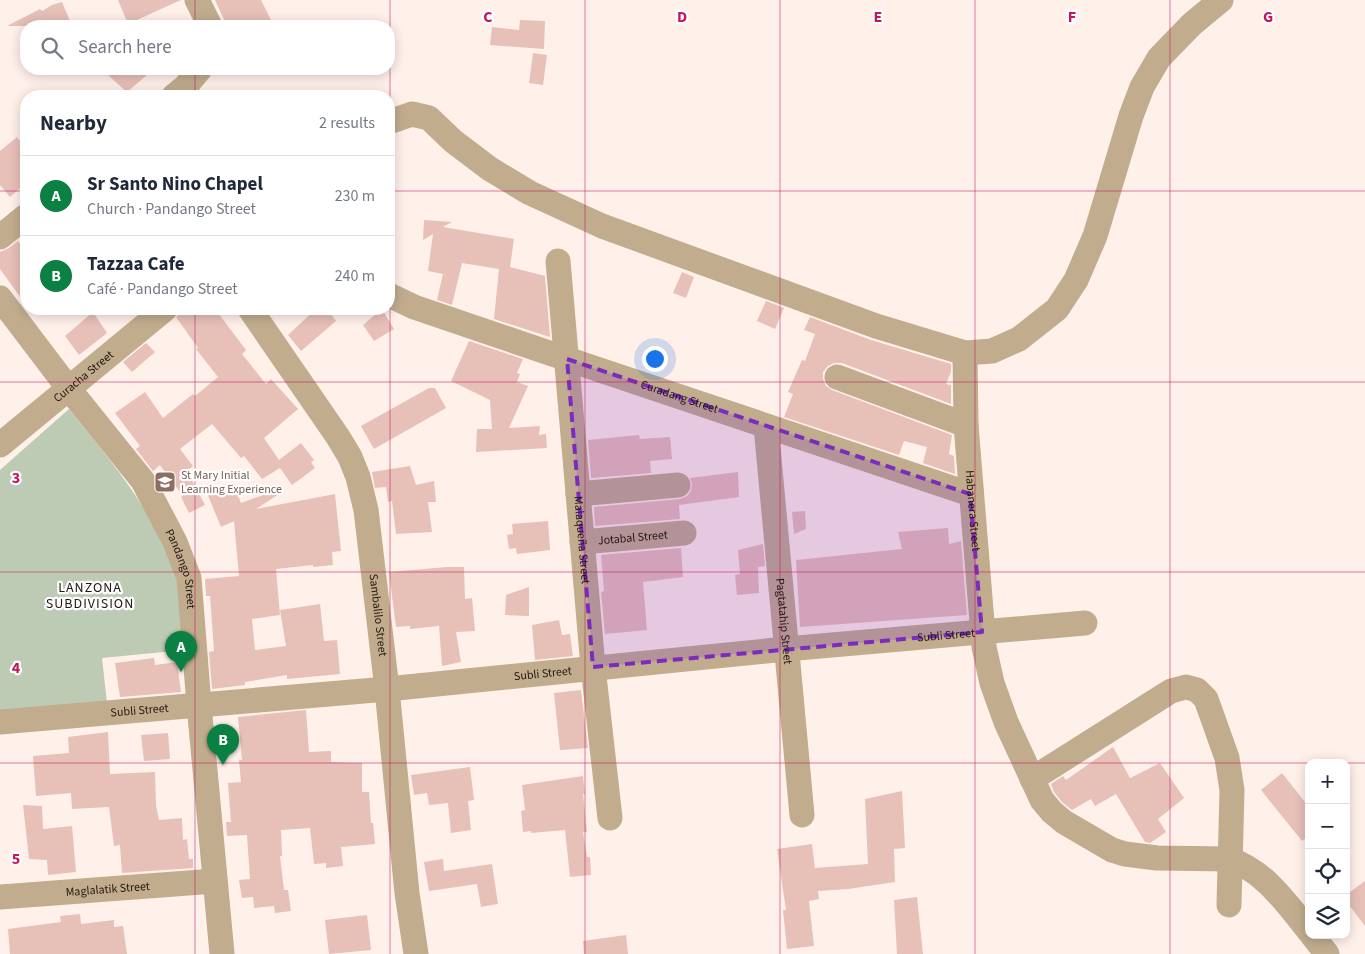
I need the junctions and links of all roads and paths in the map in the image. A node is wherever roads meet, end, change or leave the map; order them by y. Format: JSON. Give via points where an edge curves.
{"nodes":[{"id":1,"x":197,"y":0,"type":"edge"},
{"id":2,"x":1221,"y":0,"type":"edge"},
{"id":3,"x":207,"y":20,"type":"edge"},
{"id":4,"x":195,"y":75,"type":"edge"},
{"id":5,"x":181,"y":90,"type":"edge"},
{"id":6,"x":396,"y":119,"type":"edge"},
{"id":7,"x":20,"y":221,"type":"edge"},
{"id":8,"x":0,"y":237,"type":"edge"},
{"id":9,"x":558,"y":261,"type":"dead end"},
{"id":10,"x":0,"y":298,"type":"edge"},
{"id":11,"x":395,"y":298,"type":"edge"},
{"id":12,"x":158,"y":315,"type":"edge"},
{"id":13,"x":254,"y":315,"type":"edge"},
{"id":14,"x":966,"y":353,"type":"junction"},
{"id":15,"x":567,"y":360,"type":"junction"},
{"id":16,"x":837,"y":377,"type":"dead end"},
{"id":17,"x":69,"y":389,"type":"junction"},
{"id":18,"x":766,"y":426,"type":"junction"},
{"id":19,"x":966,"y":426,"type":"junction"},
{"id":20,"x":0,"y":445,"type":"edge"},
{"id":21,"x":678,"y":485,"type":"dead end"},
{"id":22,"x":578,"y":494,"type":"junction"},
{"id":23,"x":970,"y":494,"type":"junction"},
{"id":24,"x":684,"y":533,"type":"dead end"},
{"id":25,"x":582,"y":542,"type":"junction"},
{"id":26,"x":1085,"y":623,"type":"dead end"},
{"id":27,"x":982,"y":632,"type":"junction"},
{"id":28,"x":786,"y":649,"type":"junction"},
{"id":29,"x":593,"y":667,"type":"junction"},
{"id":30,"x":387,"y":689,"type":"junction"},
{"id":31,"x":199,"y":706,"type":"junction"},
{"id":32,"x":0,"y":722,"type":"edge"},
{"id":33,"x":1032,"y":779,"type":"junction"},
{"id":34,"x":802,"y":815,"type":"dead end"},
{"id":35,"x":610,"y":818,"type":"dead end"},
{"id":36,"x":1230,"y":859,"type":"junction"},
{"id":37,"x":215,"y":881,"type":"junction"},
{"id":38,"x":0,"y":897,"type":"edge"},
{"id":39,"x":1229,"y":905,"type":"dead end"},
{"id":40,"x":1305,"y":926,"type":"edge"},
{"id":41,"x":1315,"y":939,"type":"edge"},
{"id":42,"x":222,"y":954,"type":"edge"},
{"id":43,"x":416,"y":954,"type":"edge"},
{"id":44,"x":1327,"y":954,"type":"edge"}],
"edges":[{"from":1,"to":3,"type":"street"},
{"from":2,"to":14,"type":"street","via":[[1159,58],[1142,87],[1095,236],[1076,280],[1057,308],[1019,339],[992,351]]},
{"from":4,"to":5,"type":"street"},
{"from":6,"to":14,"type":"street","via":[[412,114],[429,118],[490,169],[530,193],[602,226],[876,326]]},
{"from":7,"to":8,"type":"street"},
{"from":9,"to":15,"type":"street","name":"Malaqueña Street"},
{"from":10,"to":17,"type":"street","name":"Pandango Street"},
{"from":11,"to":15,"type":"street","name":"Curadang Street"},
{"from":12,"to":17,"type":"street","name":"Curacha Street"},
{"from":13,"to":30,"type":"street","name":"Sambalilo Street","via":[[338,437],[358,477],[366,510]]},
{"from":14,"to":19,"type":"street","name":"Habanera Street"},
{"from":15,"to":18,"type":"street","name":"Curadang Street"},
{"from":15,"to":22,"type":"street","name":"Malaqueña Street"},
{"from":16,"to":19,"type":"street"},
{"from":17,"to":20,"type":"street","name":"Curacha Street"},
{"from":17,"to":31,"type":"street","name":"Pandango Street","via":[[143,481],[175,542],[189,578]]},
{"from":18,"to":23,"type":"street","name":"Curadang Street"},
{"from":18,"to":28,"type":"street","name":"Pagtatahip Street"},
{"from":19,"to":23,"type":"street","name":"Habanera Street"},
{"from":21,"to":22,"type":"street"},
{"from":22,"to":25,"type":"street","name":"Malaqueña Street"},
{"from":23,"to":27,"type":"street","name":"Habanera Street"},
{"from":24,"to":25,"type":"street","name":"Jotabal Street"},
{"from":25,"to":29,"type":"street","name":"Malaqueña Street"},
{"from":26,"to":27,"type":"street","name":"Subli Street"},
{"from":27,"to":28,"type":"street","name":"Subli Street"},
{"from":27,"to":33,"type":"street","name":"Habanera Street","via":[[992,684]]},
{"from":28,"to":29,"type":"street","name":"Subli Street"},
{"from":28,"to":34,"type":"street","name":"Pagtatahip Street"},
{"from":29,"to":30,"type":"street","name":"Subli Street"},
{"from":29,"to":35,"type":"street","name":"Malaqueña Street"},
{"from":30,"to":31,"type":"street","name":"Subli Street"},
{"from":30,"to":43,"type":"street","name":"Sambalilo Street"},
{"from":31,"to":32,"type":"street","name":"Subli Street"},
{"from":31,"to":37,"type":"street","name":"Pandango Street"},
{"from":33,"to":36,"type":"street","name":"Habanera Street","via":[[1052,812],[1112,850],[1142,857]]},
{"from":33,"to":36,"type":"street","via":[[1170,691],[1186,687],[1197,690],[1206,699],[1227,758],[1232,790]]},
{"from":36,"to":39,"type":"street"},
{"from":36,"to":40,"type":"street","via":[[1262,877]]},
{"from":37,"to":38,"type":"street","name":"Maglalatik Street"},
{"from":37,"to":42,"type":"street","name":"Pandango Street"},
{"from":41,"to":44,"type":"street"}]}
